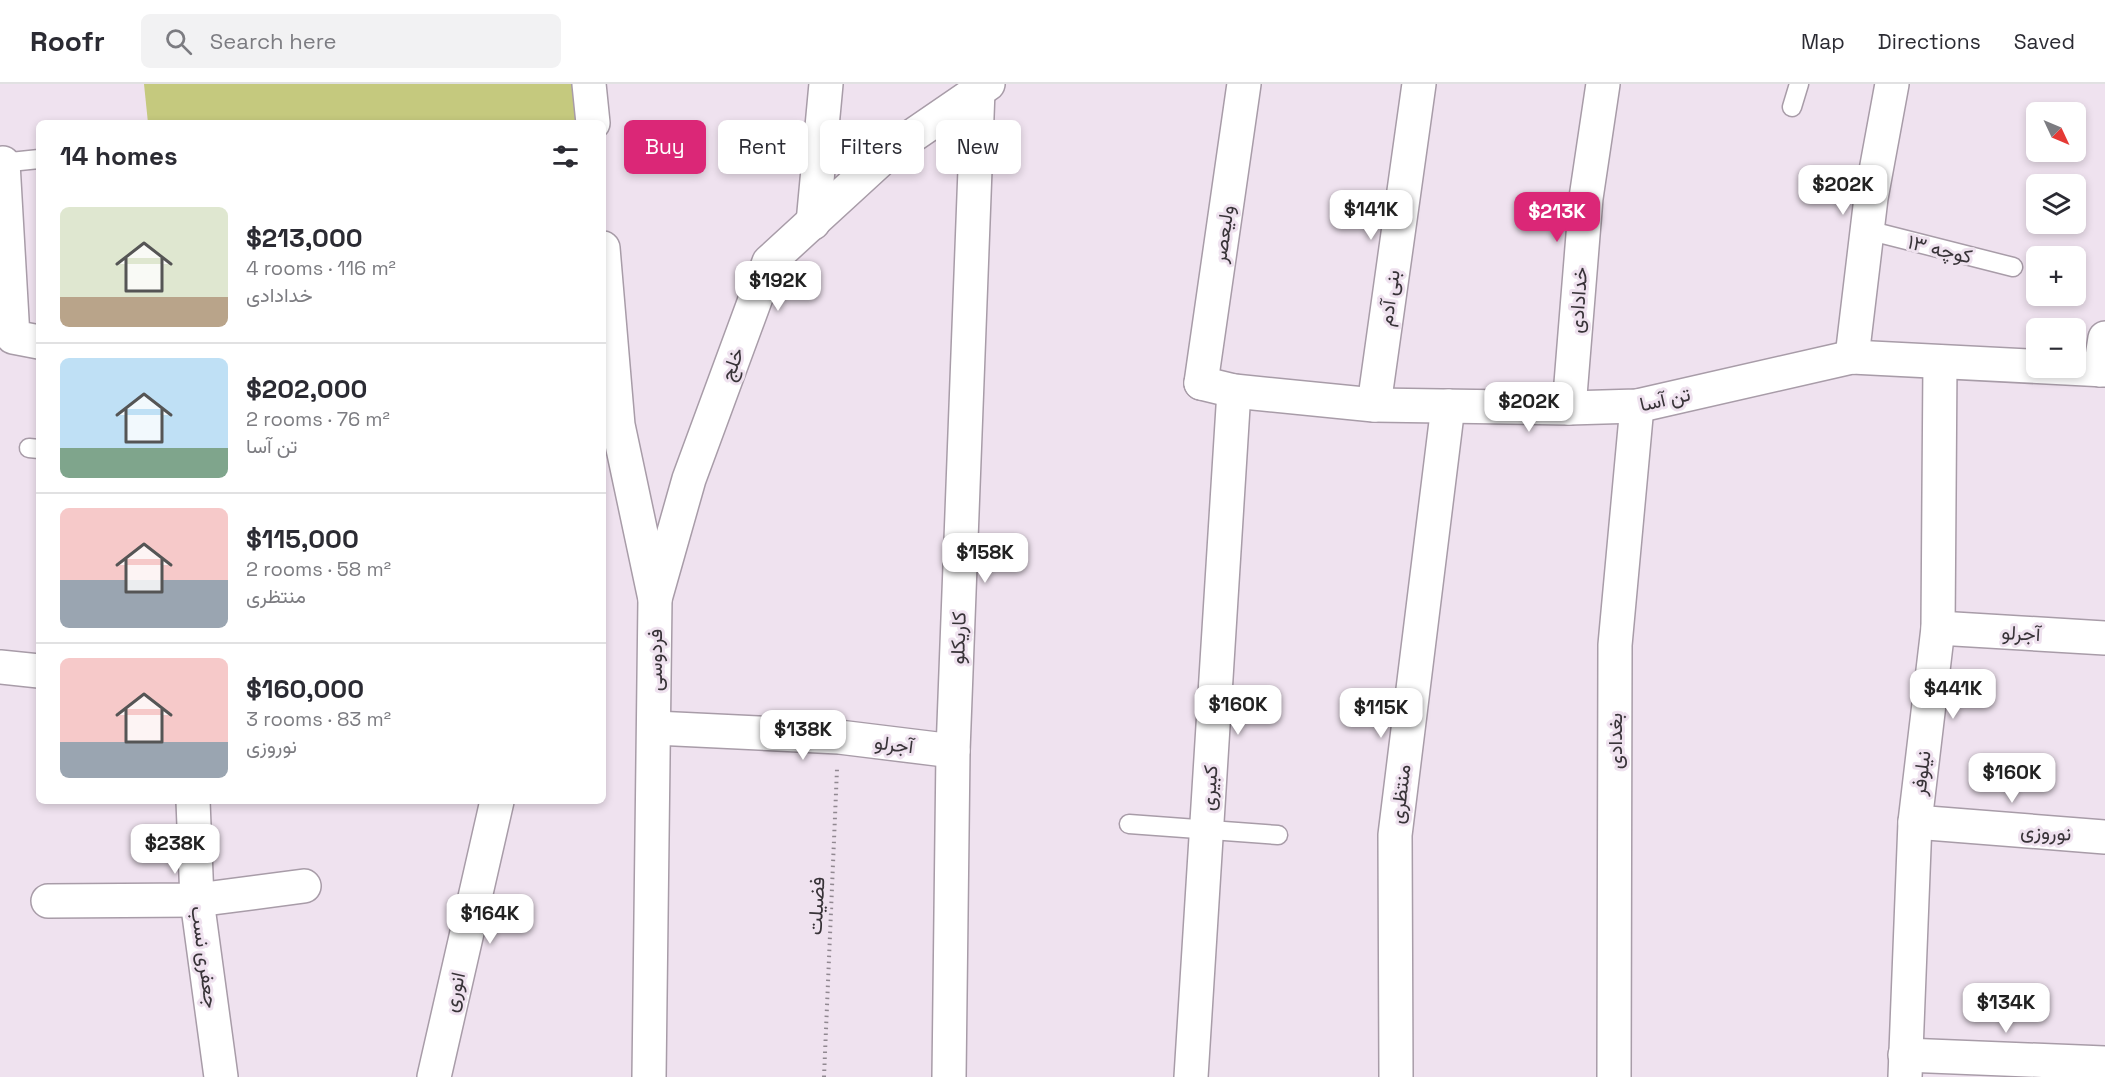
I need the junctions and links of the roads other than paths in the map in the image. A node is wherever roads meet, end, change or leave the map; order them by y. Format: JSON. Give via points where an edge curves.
{"nodes":[{"id":1,"x":589,"y":84,"type":"edge"},
{"id":2,"x":826,"y":84,"type":"edge"},
{"id":3,"x":1244,"y":84,"type":"edge"},
{"id":4,"x":1419,"y":84,"type":"edge"},
{"id":5,"x":1603,"y":84,"type":"edge"},
{"id":6,"x":1799,"y":84,"type":"edge"},
{"id":7,"x":1892,"y":84,"type":"edge"},
{"id":8,"x":983,"y":87,"type":"edge"},
{"id":9,"x":1792,"y":107,"type":"dead end"},
{"id":10,"x":593,"y":120,"type":"edge"},
{"id":11,"x":36,"y":159,"type":"edge"},
{"id":12,"x":2,"y":163,"type":"edge"},
{"id":13,"x":813,"y":223,"type":"junction"},
{"id":14,"x":1867,"y":230,"type":"junction"},
{"id":15,"x":2013,"y":267,"type":"dead end"},
{"id":16,"x":606,"y":323,"type":"edge"},
{"id":17,"x":2105,"y":338,"type":"edge"},
{"id":18,"x":26,"y":340,"type":"edge"},
{"id":19,"x":1852,"y":357,"type":"junction"},
{"id":20,"x":1940,"y":362,"type":"junction"},
{"id":21,"x":2102,"y":370,"type":"edge"},
{"id":22,"x":1201,"y":383,"type":"joint"},
{"id":23,"x":1234,"y":391,"type":"junction"},
{"id":24,"x":1374,"y":405,"type":"junction"},
{"id":25,"x":1448,"y":406,"type":"junction"},
{"id":26,"x":1637,"y":406,"type":"junction"},
{"id":27,"x":1569,"y":408,"type":"junction"},
{"id":28,"x":610,"y":424,"type":"edge"},
{"id":29,"x":656,"y":599,"type":"junction"},
{"id":30,"x":1938,"y":628,"type":"junction"},
{"id":31,"x":2105,"y":638,"type":"edge"},
{"id":32,"x":0,"y":667,"type":"edge"},
{"id":33,"x":36,"y":671,"type":"edge"},
{"id":34,"x":656,"y":728,"type":"junction"},
{"id":35,"x":953,"y":751,"type":"junction"},
{"id":36,"x":193,"y":804,"type":"edge"},
{"id":37,"x":496,"y":804,"type":"edge"},
{"id":38,"x":1915,"y":822,"type":"junction"},
{"id":39,"x":1130,"y":824,"type":"dead end"},
{"id":40,"x":1207,"y":829,"type":"junction"},
{"id":41,"x":1278,"y":835,"type":"dead end"},
{"id":42,"x":2105,"y":837,"type":"edge"},
{"id":43,"x":304,"y":886,"type":"dead end"},
{"id":44,"x":197,"y":900,"type":"junction"},
{"id":45,"x":48,"y":901,"type":"dead end"},
{"id":46,"x":2105,"y":1063,"type":"edge"},
{"id":47,"x":1905,"y":1066,"type":"edge"},
{"id":48,"x":221,"y":1077,"type":"edge"},
{"id":49,"x":434,"y":1077,"type":"edge"},
{"id":50,"x":649,"y":1077,"type":"edge"},
{"id":51,"x":949,"y":1077,"type":"edge"},
{"id":52,"x":1191,"y":1077,"type":"edge"},
{"id":53,"x":1396,"y":1077,"type":"edge"},
{"id":54,"x":1614,"y":1077,"type":"edge"}],
"edges":[{"from":1,"to":10,"type":"street"},
{"from":2,"to":13,"type":"street"},
{"from":3,"to":22,"type":"street","name":"ولیعصر"},
{"from":4,"to":24,"type":"street","name":"بنی آدم"},
{"from":5,"to":27,"type":"street","name":"خدادادی","via":[[1586,198]]},
{"from":6,"to":9,"type":"lane"},
{"from":7,"to":14,"type":"street"},
{"from":8,"to":13,"type":"street","name":"خلج","via":[[890,151]]},
{"from":8,"to":35,"type":"street","name":"کاریکلو"},
{"from":11,"to":12,"type":"lane"},
{"from":12,"to":18,"type":"street"},
{"from":13,"to":29,"type":"street","name":"خلج","via":[[769,262],[689,479]]},
{"from":14,"to":15,"type":"lane","name":"کوچه ۱۳"},
{"from":14,"to":19,"type":"street"},
{"from":16,"to":28,"type":"street","name":"فردوسی"},
{"from":17,"to":21,"type":"street"},
{"from":19,"to":20,"type":"street","name":"تن آسا"},
{"from":19,"to":26,"type":"street","name":"تن آسا"},
{"from":20,"to":21,"type":"street","name":"تن آسا"},
{"from":20,"to":30,"type":"street","name":"نیلوفر"},
{"from":22,"to":23,"type":"street","name":"تن آسا"},
{"from":23,"to":24,"type":"street","name":"تن آسا"},
{"from":23,"to":40,"type":"street","name":"کبیری"},
{"from":24,"to":25,"type":"street","name":"تن آسا"},
{"from":25,"to":27,"type":"street","name":"تن آسا"},
{"from":25,"to":53,"type":"street","name":"منتظری","via":[[1395,835]]},
{"from":26,"to":27,"type":"street","name":"تن آسا"},
{"from":26,"to":54,"type":"street","name":"بغدادی","via":[[1615,645]]},
{"from":28,"to":29,"type":"street","name":"فردوسی"},
{"from":29,"to":34,"type":"street","name":"فردوسی"},
{"from":30,"to":31,"type":"street","name":"آجرلو"},
{"from":30,"to":38,"type":"street","name":"نیلوفر"},
{"from":32,"to":33,"type":"street"},
{"from":34,"to":35,"type":"street","name":"آجرلو","via":[[839,737]]},
{"from":34,"to":50,"type":"street","name":"فردوسی"},
{"from":35,"to":51,"type":"street","name":"کاریکلو"},
{"from":36,"to":44,"type":"street","name":"جعفری نسب"},
{"from":37,"to":49,"type":"street","name":"انوری"},
{"from":38,"to":42,"type":"street","name":"نوروزی"},
{"from":38,"to":47,"type":"street","name":"نیلوفر"},
{"from":39,"to":40,"type":"lane"},
{"from":40,"to":41,"type":"lane"},
{"from":40,"to":52,"type":"street","name":"کبیری"},
{"from":43,"to":44,"type":"street"},
{"from":44,"to":45,"type":"street"},
{"from":44,"to":48,"type":"street","name":"جعفری نسب"},
{"from":46,"to":47,"type":"street"}]}
